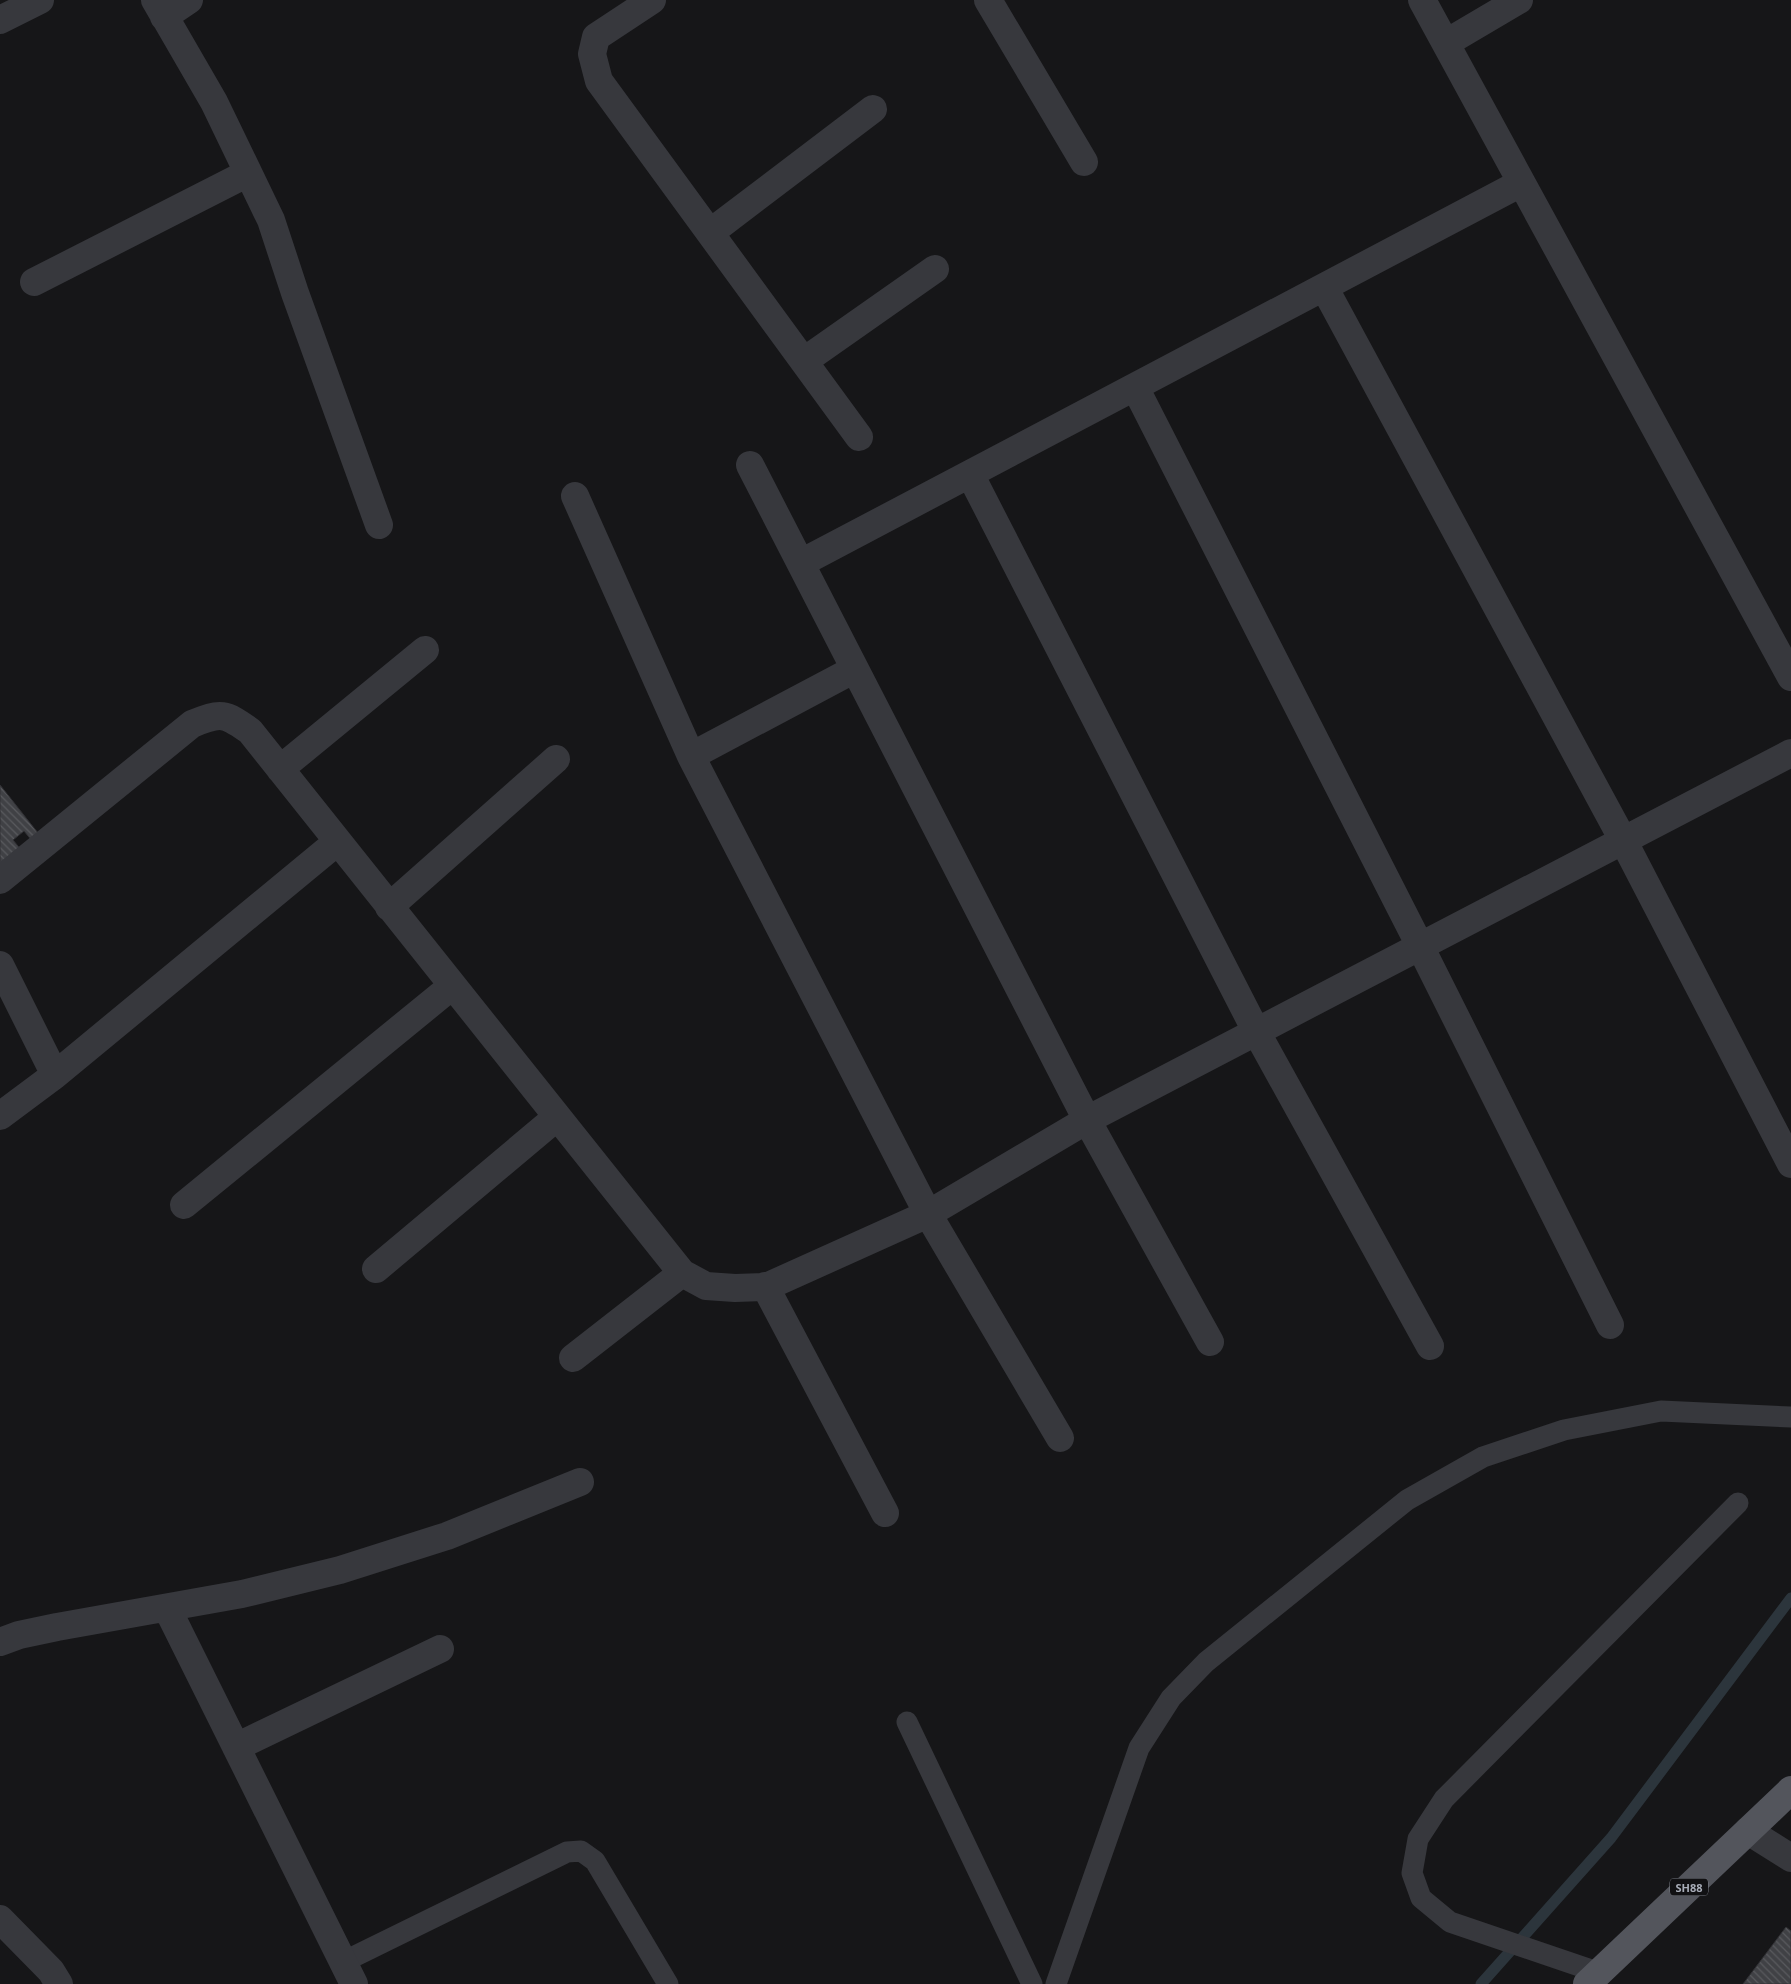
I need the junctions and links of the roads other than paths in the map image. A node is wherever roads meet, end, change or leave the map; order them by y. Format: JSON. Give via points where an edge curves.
{"nodes":[{"id":1,"x":40,"y":0,"type":"edge"},
{"id":2,"x":190,"y":0,"type":"edge"},
{"id":3,"x":652,"y":0,"type":"edge"},
{"id":4,"x":988,"y":0,"type":"edge"},
{"id":5,"x":1422,"y":0,"type":"edge"},
{"id":6,"x":1519,"y":0,"type":"edge"},
{"id":7,"x":160,"y":8,"type":"edge"},
{"id":8,"x":0,"y":20,"type":"edge"},
{"id":9,"x":1446,"y":43,"type":"junction"},
{"id":10,"x":873,"y":109,"type":"dead end"},
{"id":11,"x":1084,"y":162,"type":"dead end"},
{"id":12,"x":248,"y":173,"type":"junction"},
{"id":13,"x":1521,"y":183,"type":"junction"},
{"id":14,"x":710,"y":232,"type":"junction"},
{"id":15,"x":935,"y":269,"type":"dead end"},
{"id":16,"x":34,"y":282,"type":"dead end"},
{"id":17,"x":1324,"y":288,"type":"junction"},
{"id":18,"x":804,"y":361,"type":"junction"},
{"id":19,"x":1135,"y":387,"type":"junction"},
{"id":20,"x":859,"y":437,"type":"dead end"},
{"id":21,"x":750,"y":465,"type":"dead end"},
{"id":22,"x":970,"y":474,"type":"junction"},
{"id":23,"x":574,"y":496,"type":"dead end"},
{"id":24,"x":379,"y":525,"type":"dead end"},
{"id":25,"x":801,"y":563,"type":"junction"},
{"id":26,"x":425,"y":650,"type":"dead end"},
{"id":27,"x":855,"y":669,"type":"junction"},
{"id":28,"x":1791,"y":677,"type":"edge"},
{"id":29,"x":1791,"y":753,"type":"edge"},
{"id":30,"x":691,"y":756,"type":"junction"},
{"id":31,"x":556,"y":759,"type":"dead end"},
{"id":32,"x":280,"y":769,"type":"junction"},
{"id":33,"x":1623,"y":840,"type":"junction"},
{"id":34,"x":337,"y":842,"type":"junction"},
{"id":35,"x":0,"y":880,"type":"edge"},
{"id":36,"x":390,"y":906,"type":"junction"},
{"id":37,"x":1420,"y":946,"type":"junction"},
{"id":38,"x":0,"y":965,"type":"edge"},
{"id":39,"x":452,"y":986,"type":"junction"},
{"id":40,"x":1256,"y":1031,"type":"junction"},
{"id":41,"x":55,"y":1075,"type":"junction"},
{"id":42,"x":0,"y":1116,"type":"edge"},
{"id":43,"x":557,"y":1117,"type":"junction"},
{"id":44,"x":1086,"y":1120,"type":"junction"},
{"id":45,"x":1791,"y":1164,"type":"edge"},
{"id":46,"x":184,"y":1205,"type":"dead end"},
{"id":47,"x":928,"y":1214,"type":"junction"},
{"id":48,"x":376,"y":1270,"type":"dead end"},
{"id":49,"x":682,"y":1273,"type":"junction"},
{"id":50,"x":765,"y":1286,"type":"junction"},
{"id":51,"x":1610,"y":1325,"type":"dead end"},
{"id":52,"x":1210,"y":1342,"type":"dead end"},
{"id":53,"x":1430,"y":1346,"type":"dead end"},
{"id":54,"x":573,"y":1358,"type":"dead end"},
{"id":55,"x":1791,"y":1417,"type":"edge"},
{"id":56,"x":1060,"y":1438,"type":"dead end"},
{"id":57,"x":580,"y":1482,"type":"dead end"},
{"id":58,"x":1738,"y":1503,"type":"dead end"},
{"id":59,"x":885,"y":1513,"type":"dead end"},
{"id":60,"x":167,"y":1608,"type":"junction"},
{"id":61,"x":0,"y":1642,"type":"edge"},
{"id":62,"x":440,"y":1649,"type":"dead end"},
{"id":63,"x":907,"y":1722,"type":"dead end"},
{"id":64,"x":236,"y":1747,"type":"junction"},
{"id":65,"x":1791,"y":1790,"type":"edge"},
{"id":66,"x":1748,"y":1831,"type":"junction"},
{"id":67,"x":1791,"y":1858,"type":"edge"},
{"id":68,"x":0,"y":1919,"type":"edge"},
{"id":69,"x":348,"y":1973,"type":"edge"},
{"id":70,"x":1593,"y":1978,"type":"edge"},
{"id":71,"x":59,"y":1984,"type":"edge"},
{"id":72,"x":668,"y":1984,"type":"edge"},
{"id":73,"x":1032,"y":1984,"type":"edge"},
{"id":74,"x":1056,"y":1984,"type":"edge"}],
"edges":[{"from":1,"to":8,"type":"street"},
{"from":2,"to":7,"type":"street"},
{"from":3,"to":14,"type":"street","via":[[596,37],[592,54],[599,80]]},
{"from":4,"to":11,"type":"street"},
{"from":5,"to":9,"type":"street"},
{"from":6,"to":9,"type":"street"},
{"from":7,"to":12,"type":"street","via":[[214,102]]},
{"from":9,"to":13,"type":"street"},
{"from":10,"to":14,"type":"street"},
{"from":12,"to":16,"type":"street"},
{"from":12,"to":24,"type":"street","via":[[271,220]]},
{"from":13,"to":17,"type":"street"},
{"from":13,"to":28,"type":"street"},
{"from":14,"to":18,"type":"street"},
{"from":15,"to":18,"type":"street"},
{"from":17,"to":19,"type":"street"},
{"from":17,"to":33,"type":"street"},
{"from":18,"to":20,"type":"street"},
{"from":19,"to":22,"type":"street"},
{"from":19,"to":37,"type":"street"},
{"from":21,"to":25,"type":"street"},
{"from":22,"to":25,"type":"street"},
{"from":22,"to":40,"type":"street"},
{"from":23,"to":30,"type":"street"},
{"from":25,"to":27,"type":"street"},
{"from":26,"to":32,"type":"street"},
{"from":27,"to":30,"type":"street"},
{"from":27,"to":44,"type":"street"},
{"from":29,"to":33,"type":"street"},
{"from":30,"to":47,"type":"street"},
{"from":31,"to":36,"type":"street"},
{"from":32,"to":34,"type":"street"},
{"from":32,"to":35,"type":"street","via":[[250,731],[231,717],[212,716],[192,724]]},
{"from":33,"to":37,"type":"street"},
{"from":33,"to":45,"type":"street"},
{"from":34,"to":36,"type":"street"},
{"from":34,"to":41,"type":"street"},
{"from":36,"to":39,"type":"street"},
{"from":37,"to":40,"type":"street"},
{"from":37,"to":51,"type":"street"},
{"from":38,"to":41,"type":"street"},
{"from":39,"to":43,"type":"street"},
{"from":39,"to":46,"type":"street"},
{"from":40,"to":44,"type":"street"},
{"from":40,"to":53,"type":"street"},
{"from":41,"to":42,"type":"street"},
{"from":43,"to":48,"type":"street"},
{"from":43,"to":49,"type":"street"},
{"from":44,"to":47,"type":"street"},
{"from":44,"to":52,"type":"street"},
{"from":47,"to":50,"type":"street"},
{"from":47,"to":56,"type":"street"},
{"from":49,"to":50,"type":"street","via":[[706,1286]]},
{"from":49,"to":54,"type":"street"},
{"from":50,"to":59,"type":"street"},
{"from":55,"to":74,"type":"lane","via":[[1661,1411],[1564,1430],[1483,1457],[1407,1500],[1206,1662],[1171,1698],[1139,1748]]},
{"from":57,"to":60,"type":"street","via":[[447,1536],[349,1567],[242,1594]]},
{"from":58,"to":70,"type":"lane","via":[[1444,1799],[1418,1839],[1412,1873],[1420,1898],[1450,1922],[1542,1954]]},
{"from":60,"to":61,"type":"street","via":[[57,1627]]},
{"from":60,"to":64,"type":"street"},
{"from":62,"to":64,"type":"street"},
{"from":63,"to":73,"type":"lane"},
{"from":64,"to":69,"type":"street"},
{"from":65,"to":66,"type":"main road","number":"SH88"},
{"from":66,"to":67,"type":"street"},
{"from":66,"to":70,"type":"main road","number":"SH88"},
{"from":68,"to":71,"type":"street","via":[[51,1971]]},
{"from":69,"to":72,"type":"lane","via":[[567,1852],[581,1851],[595,1861]]}]}
